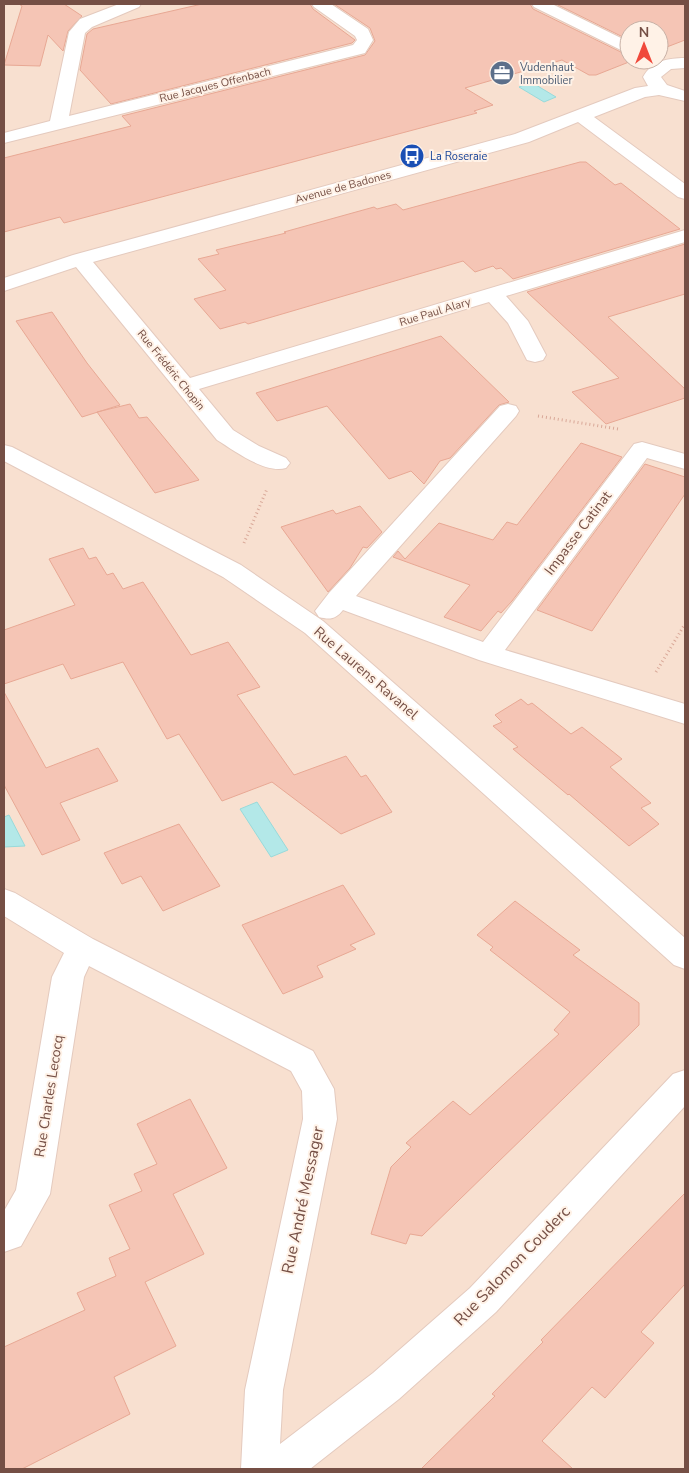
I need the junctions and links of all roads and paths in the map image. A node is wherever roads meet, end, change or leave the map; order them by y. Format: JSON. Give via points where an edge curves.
{"nodes":[{"id":1,"x":133,"y":4,"type":"edge"},
{"id":2,"x":320,"y":4,"type":"edge"},
{"id":3,"x":540,"y":4,"type":"edge"},
{"id":4,"x":619,"y":44,"type":"edge"},
{"id":5,"x":669,"y":63,"type":"edge"},
{"id":6,"x":685,"y":63,"type":"edge"},
{"id":7,"x":654,"y":70,"type":"edge"},
{"id":8,"x":660,"y":89,"type":"junction"},
{"id":9,"x":685,"y":96,"type":"edge"},
{"id":10,"x":580,"y":116,"type":"junction"},
{"id":11,"x":60,"y":124,"type":"junction"},
{"id":12,"x":4,"y":138,"type":"edge"},
{"id":13,"x":685,"y":193,"type":"edge"},
{"id":14,"x":685,"y":236,"type":"edge"},
{"id":15,"x":80,"y":258,"type":"junction"},
{"id":16,"x":4,"y":273,"type":"edge"},
{"id":17,"x":4,"y":278,"type":"edge"},
{"id":18,"x":4,"y":285,"type":"edge"},
{"id":19,"x":493,"y":294,"type":"junction"},
{"id":20,"x":535,"y":355,"type":"dead end"},
{"id":21,"x":184,"y":387,"type":"junction"},
{"id":22,"x":508,"y":411,"type":"joint"},
{"id":23,"x":642,"y":449,"type":"junction"},
{"id":24,"x":4,"y":452,"type":"edge"},
{"id":25,"x":685,"y":462,"type":"edge"},
{"id":26,"x":278,"y":463,"type":"joint"},
{"id":27,"x":232,"y":571,"type":"junction"},
{"id":28,"x":338,"y":599,"type":"junction"},
{"id":29,"x":685,"y":624,"type":"edge"},
{"id":30,"x":314,"y":627,"type":"junction"},
{"id":31,"x":488,"y":654,"type":"junction"},
{"id":32,"x":639,"y":700,"type":"junction"},
{"id":33,"x":685,"y":714,"type":"edge"},
{"id":34,"x":4,"y":901,"type":"edge"},
{"id":35,"x":82,"y":948,"type":"junction"},
{"id":36,"x":685,"y":956,"type":"edge"},
{"id":37,"x":685,"y":1084,"type":"edge"},
{"id":38,"x":4,"y":1236,"type":"edge"},
{"id":39,"x":260,"y":1469,"type":"edge"},
{"id":40,"x":278,"y":1469,"type":"edge"}],
"edges":[{"from":1,"to":11,"type":"street","via":[[86,23],[78,32]]},
{"from":2,"to":11,"type":"street","name":"Rue Jacques Offenbach","via":[[362,33],[365,40],[359,49]]},
{"from":3,"to":4,"type":"street"},
{"from":5,"to":6,"type":"street"},
{"from":7,"to":8,"type":"street","via":[[654,84]]},
{"from":8,"to":9,"type":"street"},
{"from":8,"to":10,"type":"street","name":"Avenue de Badones","via":[[641,92]]},
{"from":10,"to":13,"type":"street"},
{"from":10,"to":15,"type":"street","name":"Avenue de Badones","via":[[522,138]]},
{"from":11,"to":12,"type":"street","name":"Rue Jacques Offenbach"},
{"from":14,"to":19,"type":"street","name":"Rue Paul Alary"},
{"from":15,"to":16,"type":"street","name":"Avenue de Badones"},
{"from":15,"to":17,"type":"street"},
{"from":15,"to":18,"type":"street","name":"Avenue de Badones"},
{"from":15,"to":21,"type":"street","name":"Rue Frédéric Chopin"},
{"from":19,"to":20,"type":"street","via":[[518,321]]},
{"from":19,"to":21,"type":"street","name":"Rue Paul Alary"},
{"from":21,"to":26,"type":"street","name":"Rue Frédéric Chopin","via":[[225,435]]},
{"from":22,"to":23,"type":"path","via":[[633,432]]},
{"from":22,"to":28,"type":"street"},
{"from":23,"to":25,"type":"street"},
{"from":23,"to":31,"type":"street","name":"Impasse Catinat"},
{"from":24,"to":27,"type":"street","name":"Rue Laurens Ravanel"},
{"from":26,"to":27,"type":"path"},
{"from":27,"to":30,"type":"street","name":"Rue Laurens Ravanel"},
{"from":28,"to":30,"type":"street"},
{"from":28,"to":31,"type":"street"},
{"from":29,"to":32,"type":"path"},
{"from":30,"to":36,"type":"street","name":"Rue Laurens Ravanel"},
{"from":31,"to":32,"type":"street"},
{"from":32,"to":33,"type":"street"},
{"from":34,"to":35,"type":"street","name":"Rue André Messager"},
{"from":35,"to":38,"type":"street","name":"Rue Charles Lecocq","via":[[68,977],[33,1194],[9,1234]]},
{"from":35,"to":39,"type":"street","name":"Rue André Messager","via":[[302,1061],[318,1089],[320,1119],[264,1390]]},
{"from":37,"to":40,"type":"street","name":"Rue Salomon Couderc","via":[[483,1300],[386,1386]]}]}
